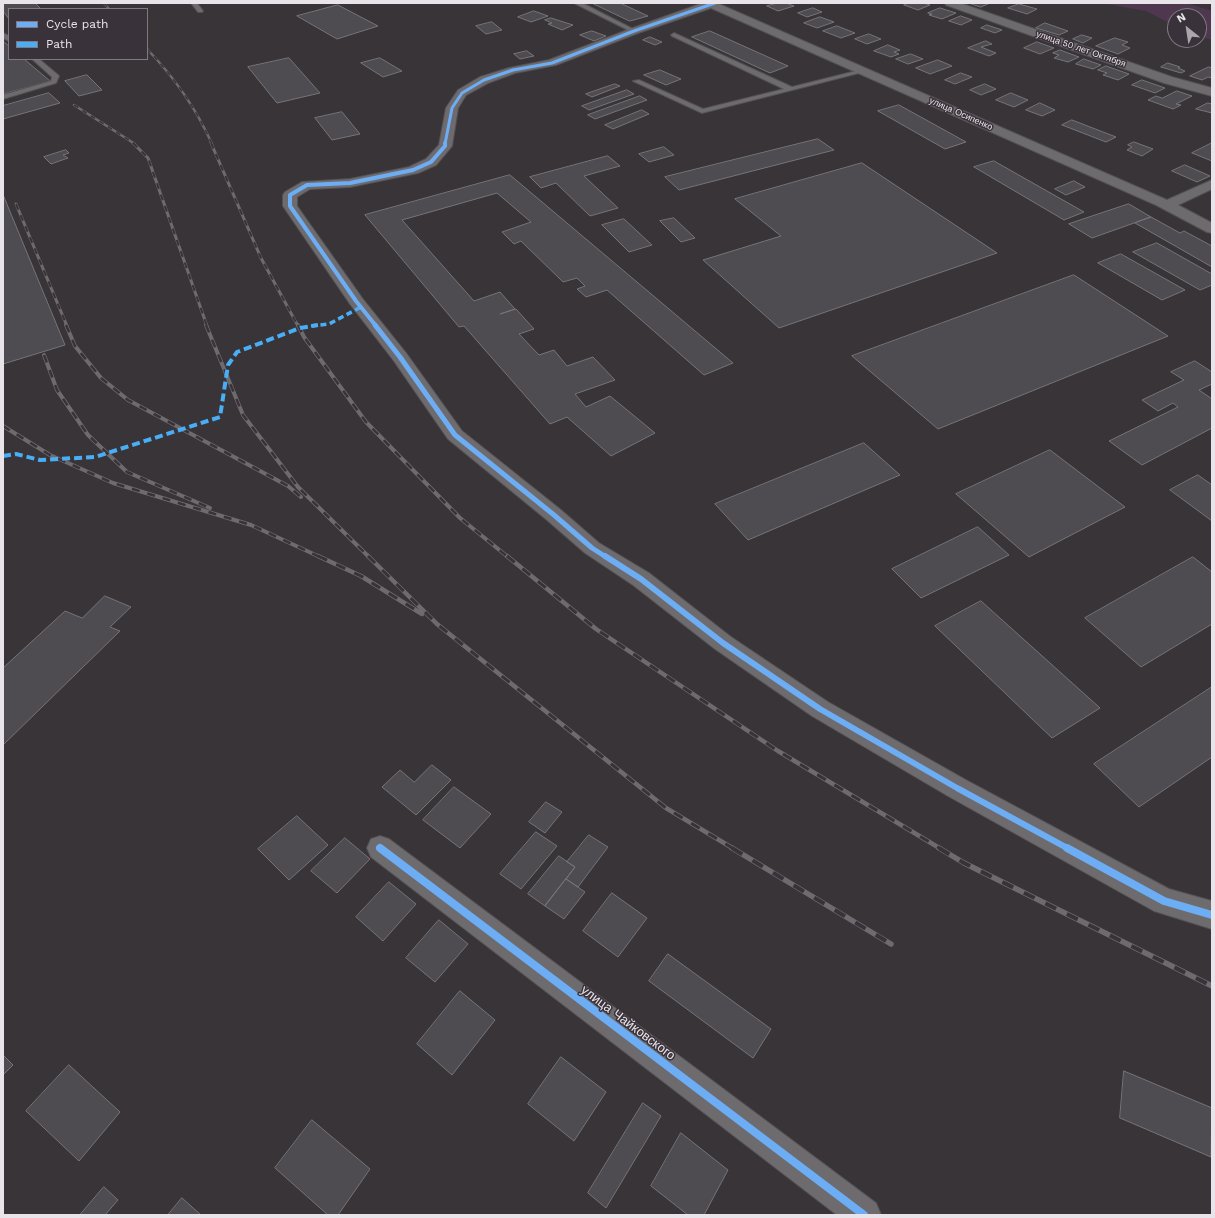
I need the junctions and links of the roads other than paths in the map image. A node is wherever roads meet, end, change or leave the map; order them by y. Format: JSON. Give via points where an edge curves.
{"nodes":[{"id":1,"x":194,"y":3,"type":"edge"},
{"id":2,"x":576,"y":3,"type":"edge"},
{"id":3,"x":711,"y":3,"type":"edge"},
{"id":4,"x":950,"y":3,"type":"edge"},
{"id":5,"x":200,"y":11,"type":"dead end"},
{"id":6,"x":634,"y":31,"type":"junction"},
{"id":7,"x":674,"y":35,"type":"dead end"},
{"id":8,"x":35,"y":60,"type":"edge"},
{"id":9,"x":864,"y":71,"type":"junction"},
{"id":10,"x":637,"y":81,"type":"dead end"},
{"id":11,"x":791,"y":89,"type":"junction"},
{"id":12,"x":1212,"y":92,"type":"edge"},
{"id":13,"x":3,"y":97,"type":"edge"},
{"id":14,"x":1212,"y":184,"type":"edge"},
{"id":15,"x":1167,"y":205,"type":"junction"},
{"id":16,"x":1212,"y":229,"type":"edge"},
{"id":17,"x":380,"y":848,"type":"dead end"},
{"id":18,"x":1212,"y":915,"type":"edge"},
{"id":19,"x":864,"y":1215,"type":"edge"}],
"edges":[{"from":1,"to":5,"type":"lane"},
{"from":2,"to":6,"type":"lane"},
{"from":3,"to":6,"type":"street"},
{"from":3,"to":9,"type":"street","name":"улица Осипенко"},
{"from":4,"to":12,"type":"street","name":"улица 50 лет Октября","via":[[1168,80]]},
{"from":6,"to":18,"type":"street","via":[[552,63],[513,70],[484,80],[462,93],[452,108],[445,146],[431,162],[413,170],[376,178],[307,186],[290,195],[290,206],[455,435],[554,514],[592,548],[641,579],[723,643],[820,709],[957,788],[1164,901]]},
{"from":7,"to":11,"type":"lane"},
{"from":8,"to":13,"type":"lane","via":[[56,76],[54,82]]},
{"from":9,"to":11,"type":"lane"},
{"from":9,"to":15,"type":"street","name":"улица Осипенко"},
{"from":10,"to":11,"type":"lane","via":[[702,111]]},
{"from":14,"to":15,"type":"street"},
{"from":15,"to":16,"type":"street","name":"улица Осипенко"},
{"from":17,"to":19,"type":"street","name":"улица Чайковского"}]}
